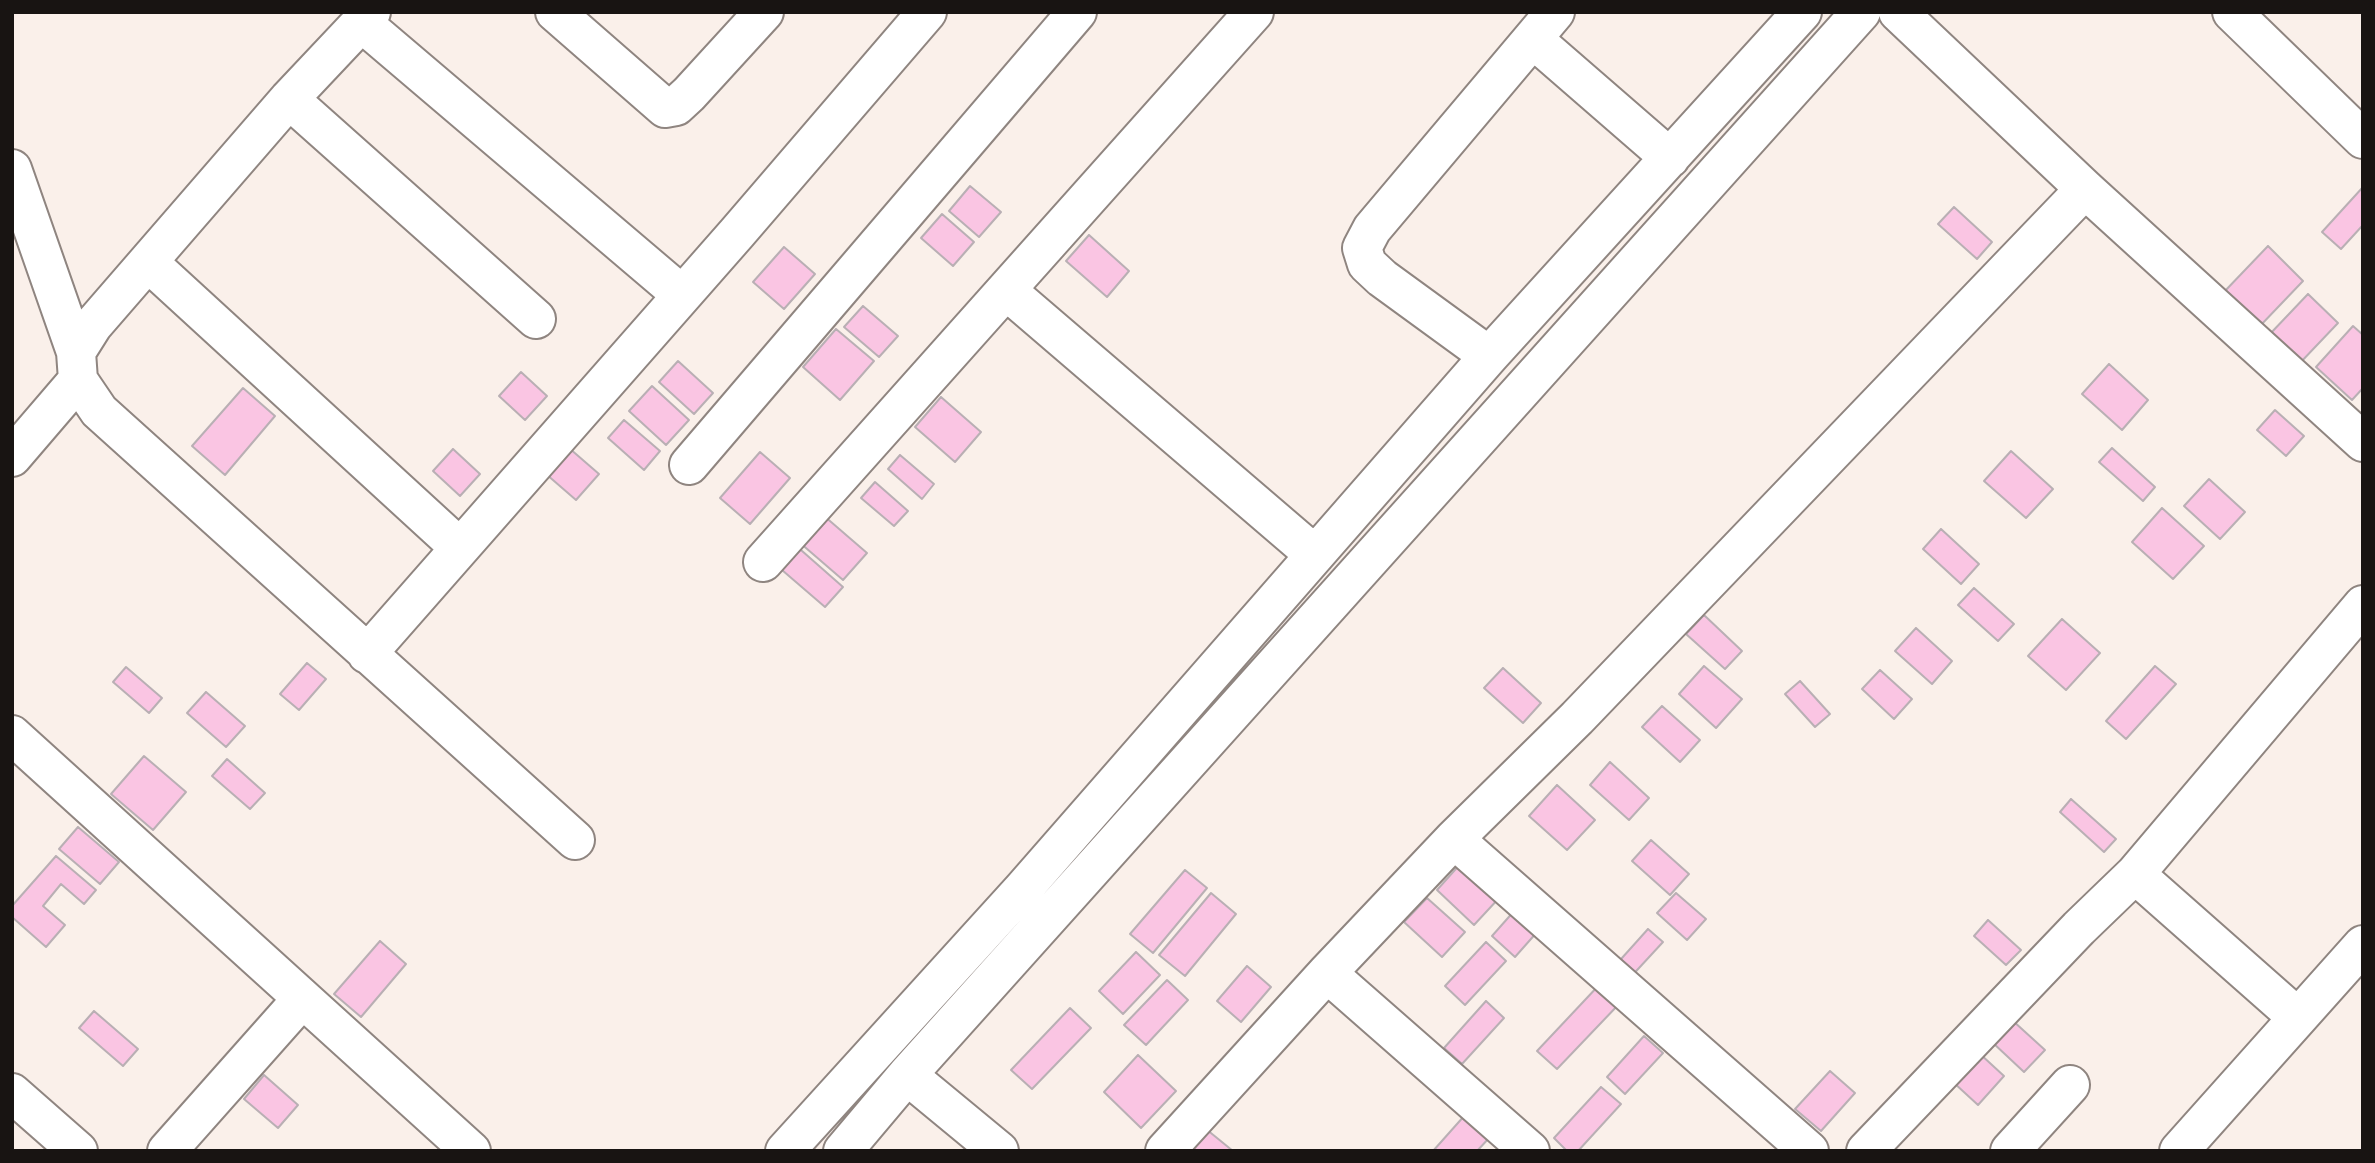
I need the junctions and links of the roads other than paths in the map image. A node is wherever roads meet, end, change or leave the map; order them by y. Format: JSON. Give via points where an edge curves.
{"nodes":[{"id":1,"x":555,"y":12,"type":"edge"},
{"id":2,"x":764,"y":12,"type":"edge"},
{"id":3,"x":928,"y":12,"type":"edge"},
{"id":4,"x":1077,"y":12,"type":"edge"},
{"id":5,"x":1254,"y":12,"type":"edge"},
{"id":6,"x":1802,"y":12,"type":"edge"},
{"id":7,"x":1861,"y":12,"type":"edge"},
{"id":8,"x":1899,"y":12,"type":"edge"},
{"id":9,"x":2232,"y":12,"type":"edge"},
{"id":10,"x":366,"y":17,"type":"edge"},
{"id":11,"x":1544,"y":26,"type":"edge"},
{"id":12,"x":289,"y":99,"type":"junction"},
{"id":13,"x":2363,"y":139,"type":"edge"},
{"id":14,"x":1670,"y":158,"type":"junction"},
{"id":15,"x":12,"y":169,"type":"edge"},
{"id":16,"x":2085,"y":189,"type":"junction"},
{"id":17,"x":148,"y":261,"type":"junction"},
{"id":18,"x":1006,"y":290,"type":"junction"},
{"id":19,"x":682,"y":296,"type":"junction"},
{"id":20,"x":536,"y":319,"type":"dead end"},
{"id":21,"x":1489,"y":356,"type":"junction"},
{"id":22,"x":77,"y":366,"type":"junction"},
{"id":23,"x":2363,"y":442,"type":"edge"},
{"id":24,"x":12,"y":457,"type":"edge"},
{"id":25,"x":689,"y":465,"type":"dead end"},
{"id":26,"x":460,"y":548,"type":"junction"},
{"id":27,"x":1315,"y":555,"type":"junction"},
{"id":28,"x":763,"y":562,"type":"dead end"},
{"id":29,"x":2363,"y":605,"type":"edge"},
{"id":30,"x":367,"y":654,"type":"junction"},
{"id":31,"x":12,"y":735,"type":"edge"},
{"id":32,"x":1454,"y":839,"type":"junction"},
{"id":33,"x":575,"y":840,"type":"dead end"},
{"id":34,"x":2135,"y":874,"type":"junction"},
{"id":35,"x":2363,"y":946,"type":"edge"},
{"id":36,"x":1326,"y":974,"type":"junction"},
{"id":37,"x":302,"y":999,"type":"junction"},
{"id":38,"x":2297,"y":1017,"type":"junction"},
{"id":39,"x":907,"y":1075,"type":"junction"},
{"id":40,"x":2070,"y":1085,"type":"dead end"},
{"id":41,"x":12,"y":1093,"type":"edge"},
{"id":42,"x":78,"y":1151,"type":"edge"},
{"id":43,"x":167,"y":1151,"type":"edge"},
{"id":44,"x":471,"y":1151,"type":"edge"},
{"id":45,"x":785,"y":1151,"type":"edge"},
{"id":46,"x":843,"y":1151,"type":"edge"},
{"id":47,"x":999,"y":1151,"type":"edge"},
{"id":48,"x":1165,"y":1151,"type":"edge"},
{"id":49,"x":1531,"y":1151,"type":"edge"},
{"id":50,"x":1809,"y":1151,"type":"edge"},
{"id":51,"x":1866,"y":1151,"type":"edge"},
{"id":52,"x":2010,"y":1151,"type":"edge"},
{"id":53,"x":2179,"y":1151,"type":"edge"}],
"edges":[{"from":1,"to":2,"type":"street","via":[[665,108],[676,106],[689,94]]},
{"from":3,"to":19,"type":"street"},
{"from":4,"to":25,"type":"street"},
{"from":5,"to":18,"type":"street"},
{"from":6,"to":14,"type":"street"},
{"from":7,"to":39,"type":"street"},
{"from":8,"to":16,"type":"street"},
{"from":9,"to":13,"type":"street"},
{"from":10,"to":12,"type":"street"},
{"from":10,"to":19,"type":"street"},
{"from":11,"to":14,"type":"street"},
{"from":11,"to":21,"type":"street","via":[[1372,229],[1362,248],[1367,264],[1382,278]]},
{"from":12,"to":17,"type":"street"},
{"from":12,"to":20,"type":"street"},
{"from":14,"to":21,"type":"street"},
{"from":15,"to":22,"type":"street"},
{"from":16,"to":23,"type":"street"},
{"from":16,"to":32,"type":"street","via":[[1577,718]]},
{"from":17,"to":22,"type":"street","via":[[93,325]]},
{"from":17,"to":26,"type":"street"},
{"from":18,"to":27,"type":"street"},
{"from":18,"to":28,"type":"street"},
{"from":19,"to":26,"type":"street"},
{"from":21,"to":27,"type":"street"},
{"from":22,"to":24,"type":"street"},
{"from":22,"to":30,"type":"street","via":[[99,411]]},
{"from":26,"to":30,"type":"street"},
{"from":27,"to":45,"type":"street","via":[[1023,889]]},
{"from":29,"to":34,"type":"street"},
{"from":30,"to":33,"type":"street"},
{"from":31,"to":37,"type":"street"},
{"from":32,"to":36,"type":"street"},
{"from":32,"to":50,"type":"street"},
{"from":34,"to":38,"type":"street"},
{"from":34,"to":51,"type":"street"},
{"from":35,"to":38,"type":"street"},
{"from":36,"to":48,"type":"street"},
{"from":36,"to":49,"type":"street"},
{"from":37,"to":43,"type":"street"},
{"from":37,"to":44,"type":"street"},
{"from":38,"to":53,"type":"street"},
{"from":39,"to":46,"type":"street"},
{"from":39,"to":47,"type":"street"},
{"from":40,"to":52,"type":"street"},
{"from":41,"to":42,"type":"street"}]}
